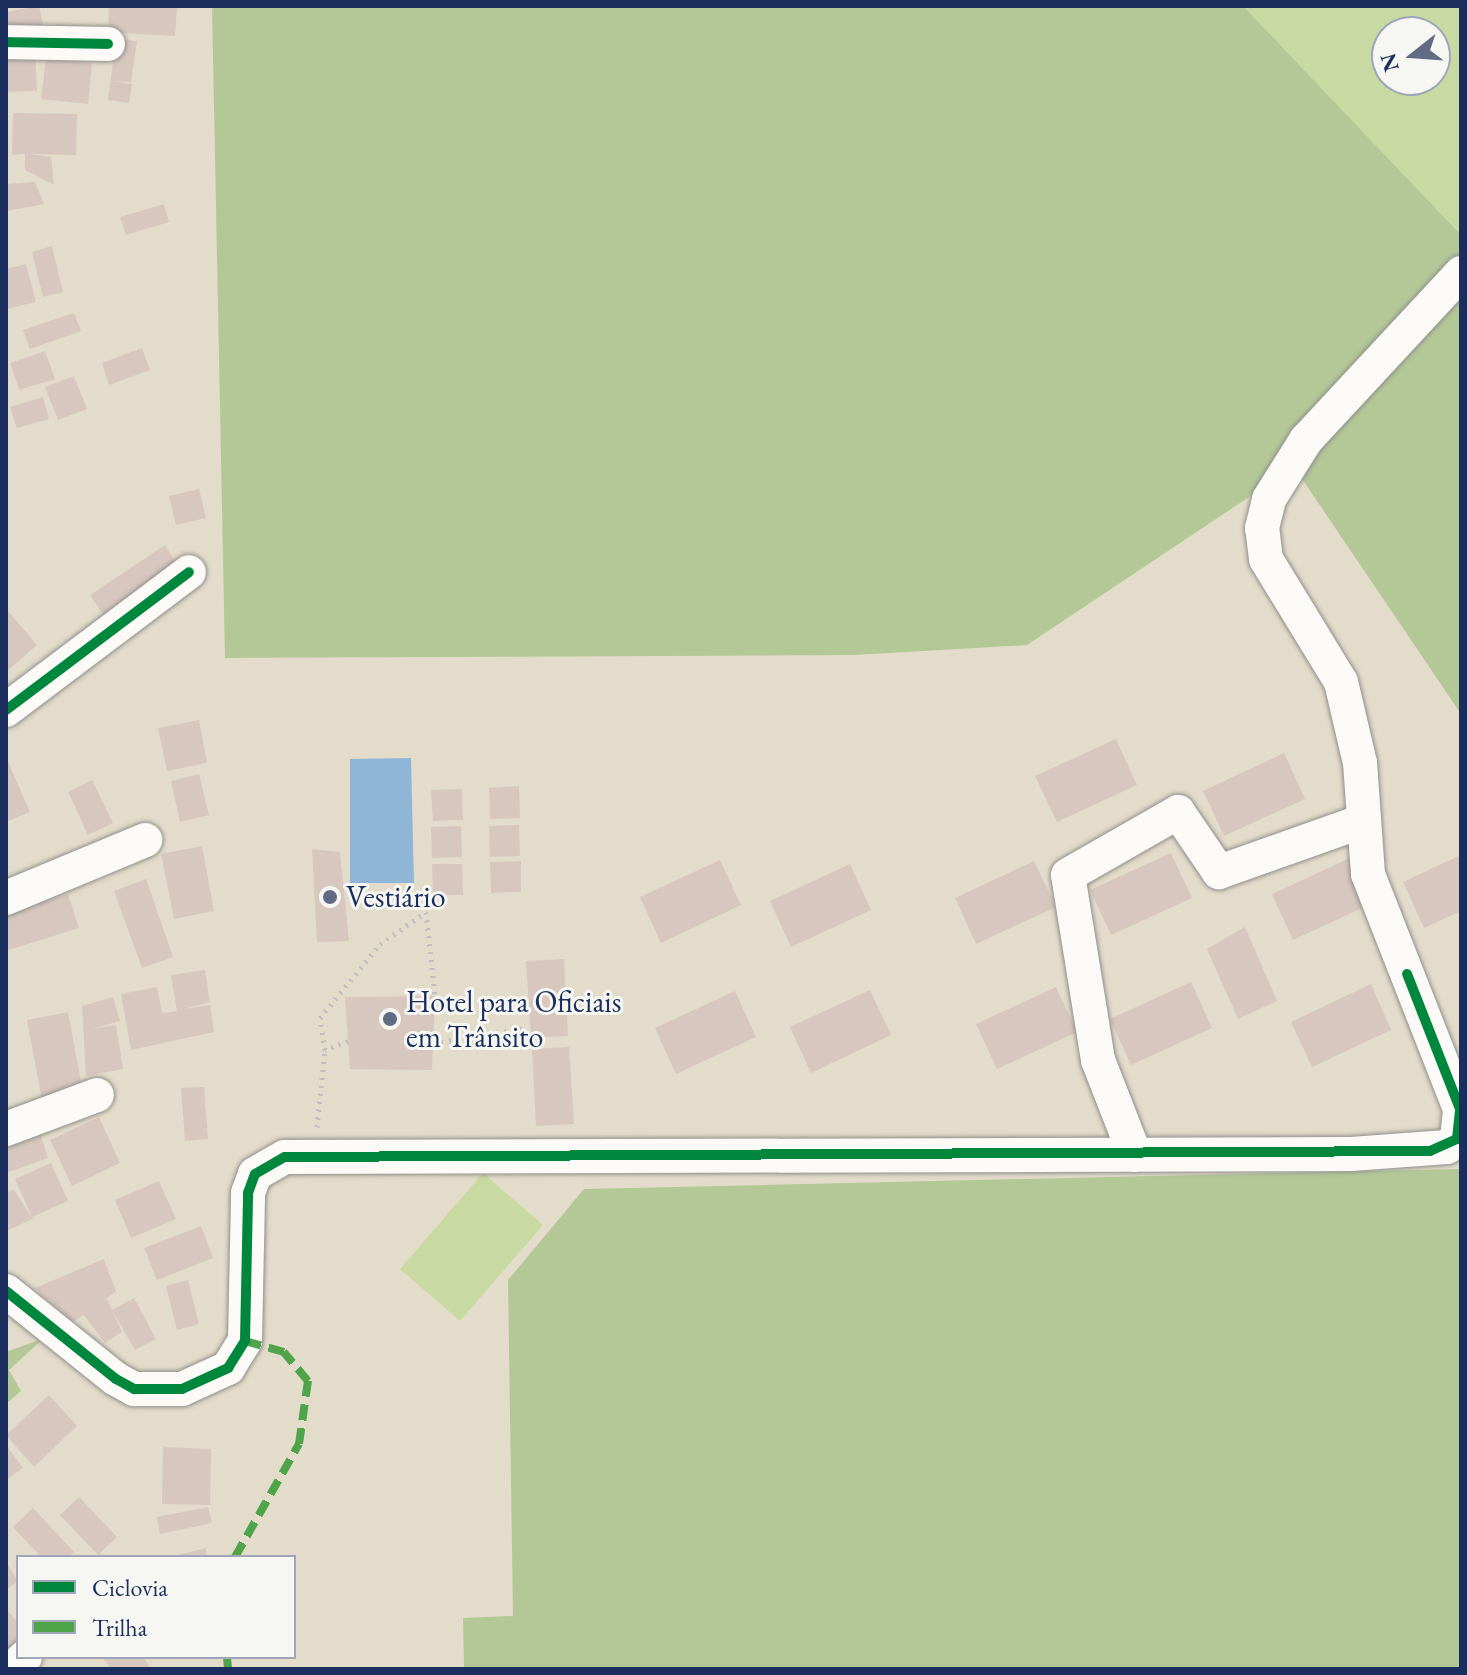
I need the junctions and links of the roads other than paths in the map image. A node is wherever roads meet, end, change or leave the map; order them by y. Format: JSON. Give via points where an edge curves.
{"nodes":[{"id":1,"x":6,"y":42,"type":"edge"},
{"id":2,"x":108,"y":44,"type":"dead end"},
{"id":3,"x":1461,"y":273,"type":"edge"},
{"id":4,"x":189,"y":572,"type":"dead end"},
{"id":5,"x":6,"y":710,"type":"edge"},
{"id":6,"x":1360,"y":822,"type":"junction"},
{"id":7,"x":145,"y":840,"type":"dead end"},
{"id":8,"x":6,"y":898,"type":"edge"},
{"id":9,"x":97,"y":1095,"type":"dead end"},
{"id":10,"x":6,"y":1129,"type":"edge"},
{"id":11,"x":1135,"y":1155,"type":"junction"},
{"id":12,"x":6,"y":1291,"type":"edge"}],
"edges":[{"from":1,"to":2,"type":"street"},
{"from":3,"to":6,"type":"street","via":[[1306,440],[1276,485],[1262,528],[1266,559],[1341,682],[1360,763]]},
{"from":4,"to":5,"type":"street"},
{"from":6,"to":11,"type":"street","via":[[1219,872],[1178,812],[1068,875],[1098,1060]]},
{"from":6,"to":11,"type":"street","via":[[1368,874],[1460,1109],[1457,1139],[1447,1147]]},
{"from":7,"to":8,"type":"street"},
{"from":9,"to":10,"type":"street"},
{"from":11,"to":12,"type":"street","via":[[285,1157],[255,1174],[248,1193],[245,1341],[228,1368],[182,1389],[134,1389],[116,1379]]}]}
